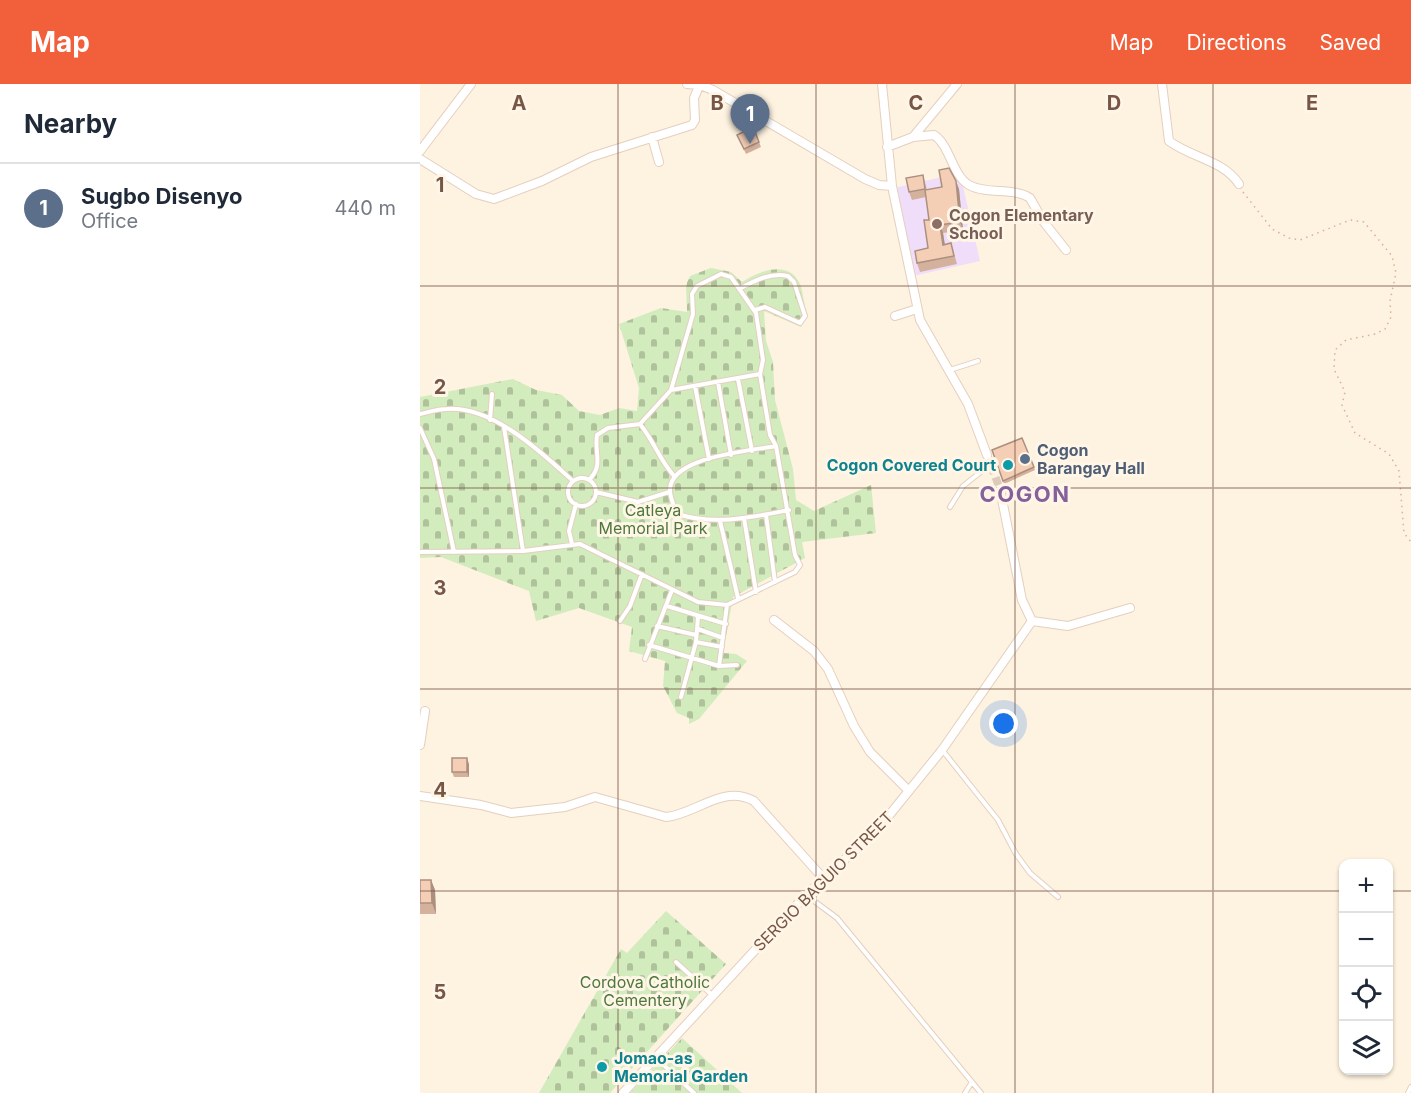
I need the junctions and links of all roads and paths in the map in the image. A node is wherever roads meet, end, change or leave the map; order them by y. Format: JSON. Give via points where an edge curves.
{"nodes":[{"id":1,"x":471,"y":84,"type":"edge"},
{"id":2,"x":687,"y":84,"type":"edge"},
{"id":3,"x":700,"y":84,"type":"edge"},
{"id":4,"x":882,"y":84,"type":"edge"},
{"id":5,"x":957,"y":84,"type":"edge"},
{"id":6,"x":1162,"y":84,"type":"edge"},
{"id":7,"x":652,"y":137,"type":"junction"},
{"id":8,"x":913,"y":137,"type":"junction"},
{"id":9,"x":887,"y":147,"type":"junction"},
{"id":10,"x":420,"y":151,"type":"edge"},
{"id":11,"x":420,"y":159,"type":"edge"},
{"id":12,"x":659,"y":162,"type":"dead end"},
{"id":13,"x":1239,"y":184,"type":"joint"},
{"id":14,"x":892,"y":186,"type":"junction"},
{"id":15,"x":1066,"y":250,"type":"dead end"},
{"id":16,"x":739,"y":289,"type":"junction"},
{"id":17,"x":917,"y":309,"type":"junction"},
{"id":18,"x":754,"y":310,"type":"junction"},
{"id":19,"x":895,"y":316,"type":"dead end"},
{"id":20,"x":978,"y":361,"type":"dead end"},
{"id":21,"x":950,"y":370,"type":"junction"},
{"id":22,"x":760,"y":374,"type":"junction"},
{"id":23,"x":738,"y":378,"type":"junction"},
{"id":24,"x":718,"y":382,"type":"junction"},
{"id":25,"x":695,"y":387,"type":"junction"},
{"id":26,"x":670,"y":390,"type":"junction"},
{"id":27,"x":492,"y":394,"type":"dead end"},
{"id":28,"x":420,"y":414,"type":"edge"},
{"id":29,"x":490,"y":420,"type":"junction"},
{"id":30,"x":640,"y":424,"type":"junction"},
{"id":31,"x":504,"y":426,"type":"junction"},
{"id":32,"x":420,"y":430,"type":"edge"},
{"id":33,"x":776,"y":446,"type":"junction"},
{"id":34,"x":752,"y":451,"type":"junction"},
{"id":35,"x":731,"y":455,"type":"junction"},
{"id":36,"x":987,"y":455,"type":"tunnel mouth"},
{"id":37,"x":709,"y":459,"type":"junction"},
{"id":38,"x":991,"y":464,"type":"dead end"},
{"id":39,"x":674,"y":476,"type":"junction"},
{"id":40,"x":589,"y":480,"type":"junction"},
{"id":41,"x":573,"y":481,"type":"junction"},
{"id":42,"x":1000,"y":489,"type":"tunnel mouth"},
{"id":43,"x":596,"y":492,"type":"junction"},
{"id":44,"x":669,"y":492,"type":"junction"},
{"id":45,"x":576,"y":504,"type":"junction"},
{"id":46,"x":950,"y":507,"type":"dead end"},
{"id":47,"x":789,"y":510,"type":"junction"},
{"id":48,"x":766,"y":515,"type":"junction"},
{"id":49,"x":744,"y":518,"type":"junction"},
{"id":50,"x":720,"y":521,"type":"junction"},
{"id":51,"x":1411,"y":542,"type":"edge"},
{"id":52,"x":572,"y":544,"type":"junction"},
{"id":53,"x":523,"y":551,"type":"junction"},
{"id":54,"x":420,"y":552,"type":"edge"},
{"id":55,"x":454,"y":552,"type":"junction"},
{"id":56,"x":642,"y":574,"type":"junction"},
{"id":57,"x":775,"y":582,"type":"junction"},
{"id":58,"x":672,"y":590,"type":"junction"},
{"id":59,"x":756,"y":592,"type":"junction"},
{"id":60,"x":738,"y":598,"type":"junction"},
{"id":61,"x":728,"y":605,"type":"junction"},
{"id":62,"x":667,"y":606,"type":"junction"},
{"id":63,"x":1131,"y":608,"type":"dead end"},
{"id":64,"x":698,"y":617,"type":"junction"},
{"id":65,"x":774,"y":620,"type":"dead end"},
{"id":66,"x":620,"y":621,"type":"dead end"},
{"id":67,"x":1032,"y":621,"type":"junction"},
{"id":68,"x":726,"y":624,"type":"junction"},
{"id":69,"x":657,"y":626,"type":"junction"},
{"id":70,"x":698,"y":629,"type":"junction"},
{"id":71,"x":696,"y":635,"type":"junction"},
{"id":72,"x":723,"y":638,"type":"junction"},
{"id":73,"x":696,"y":642,"type":"junction"},
{"id":74,"x":649,"y":645,"type":"junction"},
{"id":75,"x":722,"y":647,"type":"junction"},
{"id":76,"x":691,"y":658,"type":"junction"},
{"id":77,"x":645,"y":659,"type":"dead end"},
{"id":78,"x":737,"y":664,"type":"dead end"},
{"id":79,"x":719,"y":666,"type":"junction"},
{"id":80,"x":681,"y":697,"type":"dead end"},
{"id":81,"x":425,"y":711,"type":"dead end"},
{"id":82,"x":420,"y":745,"type":"edge"},
{"id":83,"x":942,"y":750,"type":"junction"},
{"id":84,"x":909,"y":791,"type":"junction"},
{"id":85,"x":420,"y":796,"type":"edge"},
{"id":86,"x":823,"y":878,"type":"junction"},
{"id":87,"x":806,"y":895,"type":"junction"},
{"id":88,"x":1058,"y":897,"type":"dead end"},
{"id":89,"x":676,"y":962,"type":"dead end"},
{"id":90,"x":712,"y":995,"type":"junction"},
{"id":91,"x":655,"y":1056,"type":"junction"},
{"id":92,"x":972,"y":1082,"type":"junction"},
{"id":93,"x":1411,"y":1088,"type":"edge"},
{"id":94,"x":623,"y":1093,"type":"edge"},
{"id":95,"x":694,"y":1093,"type":"edge"},
{"id":96,"x":965,"y":1093,"type":"edge"},
{"id":97,"x":981,"y":1093,"type":"edge"},
{"id":98,"x":1408,"y":1093,"type":"edge"}],
"edges":[{"from":1,"to":10,"type":"street"},
{"from":2,"to":3,"type":"street"},
{"from":3,"to":7,"type":"street","via":[[694,98],[694,123]]},
{"from":3,"to":14,"type":"street","via":[[865,179]]},
{"from":4,"to":9,"type":"street"},
{"from":5,"to":8,"type":"street"},
{"from":6,"to":13,"type":"street","via":[[1169,141],[1225,167]]},
{"from":7,"to":11,"type":"street","via":[[591,157],[494,199],[476,194]]},
{"from":7,"to":12,"type":"street"},
{"from":8,"to":9,"type":"street"},
{"from":8,"to":15,"type":"street","via":[[934,135],[942,141],[952,165],[968,184],[1030,198]]},
{"from":9,"to":14,"type":"street"},
{"from":13,"to":51,"type":"path","via":[[1272,229],[1289,238],[1300,240],[1350,220],[1364,222],[1392,256],[1396,273],[1391,316],[1385,328],[1346,340],[1335,350],[1334,369],[1345,392],[1342,405],[1355,433],[1389,454],[1399,471],[1404,533]]},
{"from":14,"to":17,"type":"street"},
{"from":16,"to":18,"type":"lane"},
{"from":16,"to":18,"type":"lane","via":[[773,275],[788,276],[794,282],[805,316],[800,323],[765,308]]},
{"from":16,"to":26,"type":"lane","via":[[731,277],[721,274],[697,286],[692,294],[691,322]]},
{"from":17,"to":19,"type":"street"},
{"from":17,"to":21,"type":"street"},
{"from":18,"to":22,"type":"lane","via":[[764,360]]},
{"from":20,"to":21,"type":"lane"},
{"from":21,"to":36,"type":"street"},
{"from":22,"to":23,"type":"lane"},
{"from":22,"to":33,"type":"lane","via":[[770,435]]},
{"from":23,"to":24,"type":"lane"},
{"from":23,"to":34,"type":"lane"},
{"from":24,"to":25,"type":"lane"},
{"from":24,"to":35,"type":"lane"},
{"from":25,"to":26,"type":"lane"},
{"from":25,"to":37,"type":"lane"},
{"from":26,"to":30,"type":"lane"},
{"from":27,"to":29,"type":"lane"},
{"from":28,"to":29,"type":"lane","via":[[449,409]]},
{"from":29,"to":31,"type":"lane"},
{"from":30,"to":39,"type":"lane"},
{"from":30,"to":40,"type":"lane","via":[[609,428],[597,435],[599,462]]},
{"from":31,"to":41,"type":"lane","via":[[533,445]]},
{"from":31,"to":53,"type":"lane"},
{"from":32,"to":55,"type":"lane","via":[[434,459]]},
{"from":33,"to":34,"type":"lane"},
{"from":33,"to":47,"type":"lane"},
{"from":34,"to":35,"type":"lane"},
{"from":35,"to":37,"type":"lane"},
{"from":37,"to":39,"type":"lane","via":[[689,465]]},
{"from":38,"to":46,"type":"lane","via":[[963,486]]},
{"from":39,"to":44,"type":"lane"},
{"from":40,"to":41,"type":"lane"},
{"from":40,"to":43,"type":"lane"},
{"from":41,"to":45,"type":"lane","via":[[568,493]]},
{"from":42,"to":67,"type":"street","via":[[1022,600]]},
{"from":43,"to":44,"type":"lane","via":[[639,502]]},
{"from":43,"to":45,"type":"lane","via":[[589,504]]},
{"from":44,"to":50,"type":"lane","via":[[678,514]]},
{"from":45,"to":52,"type":"lane","via":[[569,531]]},
{"from":47,"to":48,"type":"lane"},
{"from":47,"to":57,"type":"lane","via":[[795,555],[801,565]]},
{"from":48,"to":49,"type":"lane"},
{"from":48,"to":57,"type":"lane"},
{"from":49,"to":50,"type":"lane"},
{"from":49,"to":59,"type":"lane"},
{"from":50,"to":60,"type":"lane"},
{"from":52,"to":53,"type":"lane"},
{"from":52,"to":56,"type":"lane","via":[[586,545]]},
{"from":53,"to":55,"type":"lane"},
{"from":54,"to":55,"type":"lane"},
{"from":56,"to":58,"type":"lane"},
{"from":56,"to":66,"type":"lane"},
{"from":57,"to":59,"type":"lane"},
{"from":58,"to":61,"type":"lane","via":[[706,604]]},
{"from":58,"to":62,"type":"lane"},
{"from":59,"to":60,"type":"lane"},
{"from":60,"to":61,"type":"lane"},
{"from":61,"to":68,"type":"lane"},
{"from":62,"to":64,"type":"lane"},
{"from":62,"to":69,"type":"lane"},
{"from":63,"to":67,"type":"street","via":[[1068,626]]},
{"from":64,"to":68,"type":"lane"},
{"from":64,"to":70,"type":"lane"},
{"from":65,"to":84,"type":"street","via":[[814,651],[828,669],[870,752]]},
{"from":67,"to":83,"type":"street","name":"SERGIO BAGUIO STREET"},
{"from":68,"to":72,"type":"lane"},
{"from":69,"to":71,"type":"lane"},
{"from":69,"to":74,"type":"lane"},
{"from":70,"to":71,"type":"lane"},
{"from":70,"to":72,"type":"lane"},
{"from":71,"to":73,"type":"lane"},
{"from":72,"to":75,"type":"lane"},
{"from":73,"to":75,"type":"lane"},
{"from":73,"to":76,"type":"lane"},
{"from":74,"to":76,"type":"lane"},
{"from":74,"to":77,"type":"lane"},
{"from":75,"to":79,"type":"lane"},
{"from":76,"to":79,"type":"lane"},
{"from":76,"to":80,"type":"lane"},
{"from":78,"to":79,"type":"lane"},
{"from":81,"to":82,"type":"street"},
{"from":83,"to":84,"type":"street","name":"SERGIO BAGUIO STREET"},
{"from":83,"to":88,"type":"lane","via":[[998,820],[1030,873]]},
{"from":84,"to":86,"type":"street","name":"SERGIO BAGUIO STREET","via":[[878,829]]},
{"from":85,"to":86,"type":"street","via":[[511,813],[565,807],[595,797],[666,817],[720,797],[743,795],[754,801]]},
{"from":86,"to":87,"type":"street","name":"SERGIO BAGUIO STREET"},
{"from":87,"to":90,"type":"street","name":"SERGIO BAGUIO STREET"},
{"from":87,"to":92,"type":"lane","via":[[846,928]]},
{"from":89,"to":90,"type":"lane"},
{"from":90,"to":91,"type":"street","name":"SERGIO BAGUIO STREET"},
{"from":91,"to":94,"type":"street","name":"SERGIO BAGUIO STREET"},
{"from":91,"to":95,"type":"lane"},
{"from":92,"to":96,"type":"lane"},
{"from":92,"to":97,"type":"lane"},
{"from":93,"to":98,"type":"lane"}]}
